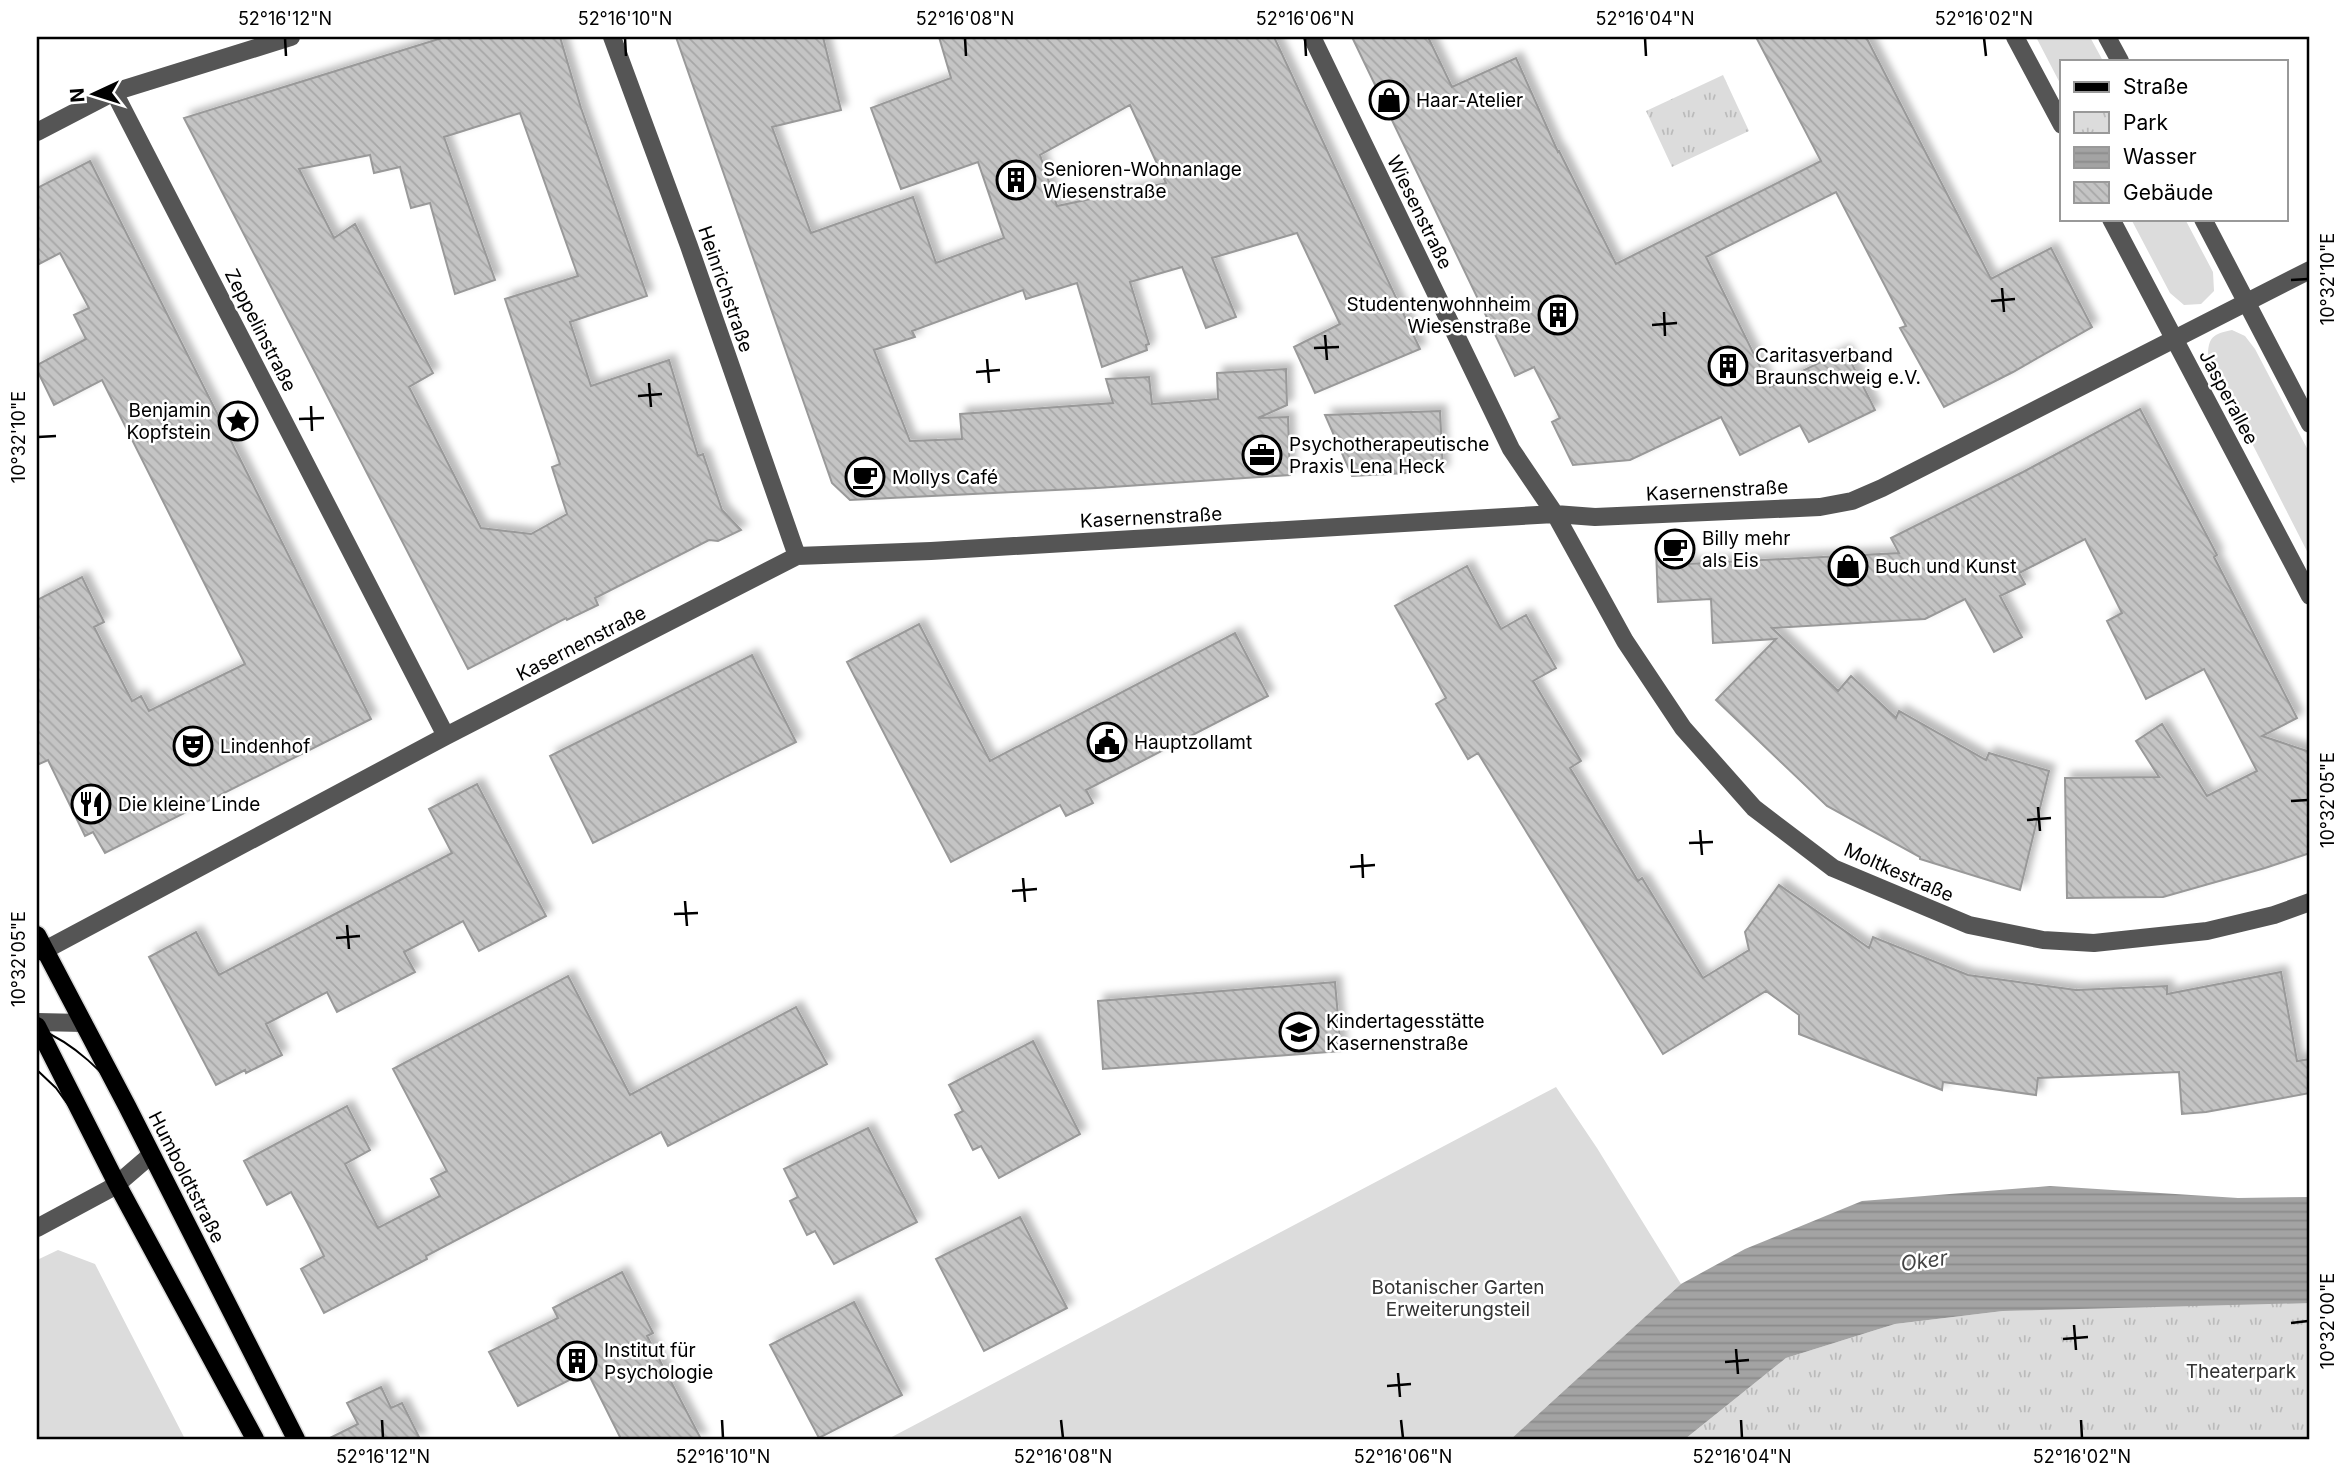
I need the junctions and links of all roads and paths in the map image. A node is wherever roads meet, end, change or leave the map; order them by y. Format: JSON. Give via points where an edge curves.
{"nodes":[{"id":1,"x":291,"y":37,"type":"edge"},
{"id":2,"x":612,"y":37,"type":"edge"},
{"id":3,"x":1312,"y":37,"type":"edge"},
{"id":4,"x":2015,"y":37,"type":"edge"},
{"id":5,"x":2107,"y":37,"type":"edge"},
{"id":6,"x":2119,"y":60,"type":"edge"},
{"id":7,"x":114,"y":92,"type":"junction"},
{"id":8,"x":2060,"y":121,"type":"edge"},
{"id":9,"x":37,"y":132,"type":"edge"},
{"id":10,"x":2112,"y":220,"type":"edge"},
{"id":11,"x":2204,"y":220,"type":"edge"},
{"id":12,"x":2310,"y":270,"type":"edge"},
{"id":13,"x":2246,"y":303,"type":"junction"},
{"id":14,"x":2174,"y":339,"type":"junction"},
{"id":15,"x":2310,"y":424,"type":"edge"},
{"id":16,"x":1555,"y":514,"type":"junction"},
{"id":17,"x":797,"y":556,"type":"junction"},
{"id":18,"x":2310,"y":596,"type":"edge"},
{"id":19,"x":446,"y":736,"type":"junction"},
{"id":20,"x":2310,"y":902,"type":"edge"},
{"id":21,"x":39,"y":947,"type":"edge"},
{"id":22,"x":83,"y":1023,"type":"junction"},
{"id":23,"x":37,"y":1024,"type":"edge"},
{"id":24,"x":151,"y":1155,"type":"junction"},
{"id":25,"x":117,"y":1184,"type":"junction"},
{"id":26,"x":37,"y":1228,"type":"edge"},
{"id":27,"x":255,"y":1439,"type":"edge"},
{"id":28,"x":296,"y":1439,"type":"edge"}],
"edges":[{"from":1,"to":7,"type":"street"},
{"from":2,"to":17,"type":"street","name":"Heinrichstraße"},
{"from":3,"to":16,"type":"street","name":"Wiesenstraße","via":[[1511,449]]},
{"from":4,"to":8,"type":"street"},
{"from":5,"to":6,"type":"street"},
{"from":7,"to":9,"type":"street"},
{"from":7,"to":19,"type":"street","name":"Zeppelinstraße"},
{"from":10,"to":14,"type":"street","name":"Jasperallee"},
{"from":11,"to":13,"type":"street"},
{"from":12,"to":13,"type":"street","name":"Kasernenstraße"},
{"from":13,"to":14,"type":"street","name":"Kasernenstraße"},
{"from":13,"to":15,"type":"street"},
{"from":14,"to":16,"type":"street","name":"Kasernenstraße","via":[[1852,501],[1820,507],[1623,516]]},
{"from":14,"to":18,"type":"street","name":"Jasperallee"},
{"from":16,"to":17,"type":"street","name":"Kasernenstraße"},
{"from":16,"to":20,"type":"street","name":"Moltkestraße","via":[[1625,641],[1683,727],[1754,808],[1833,868],[1969,925],[2043,940],[2094,943],[2207,932]]},
{"from":17,"to":19,"type":"street","name":"Kasernenstraße"},
{"from":19,"to":21,"type":"street","name":"Kasernenstraße"},
{"from":21,"to":22,"type":"main road","name":"Humboldtstraße"},
{"from":22,"to":23,"type":"street"},
{"from":22,"to":24,"type":"main road","name":"Humboldtstraße"},
{"from":23,"to":25,"type":"main road"},
{"from":24,"to":25,"type":"street"},
{"from":24,"to":28,"type":"main road","name":"Humboldtstraße"},
{"from":25,"to":26,"type":"street"},
{"from":25,"to":27,"type":"main road"}]}
